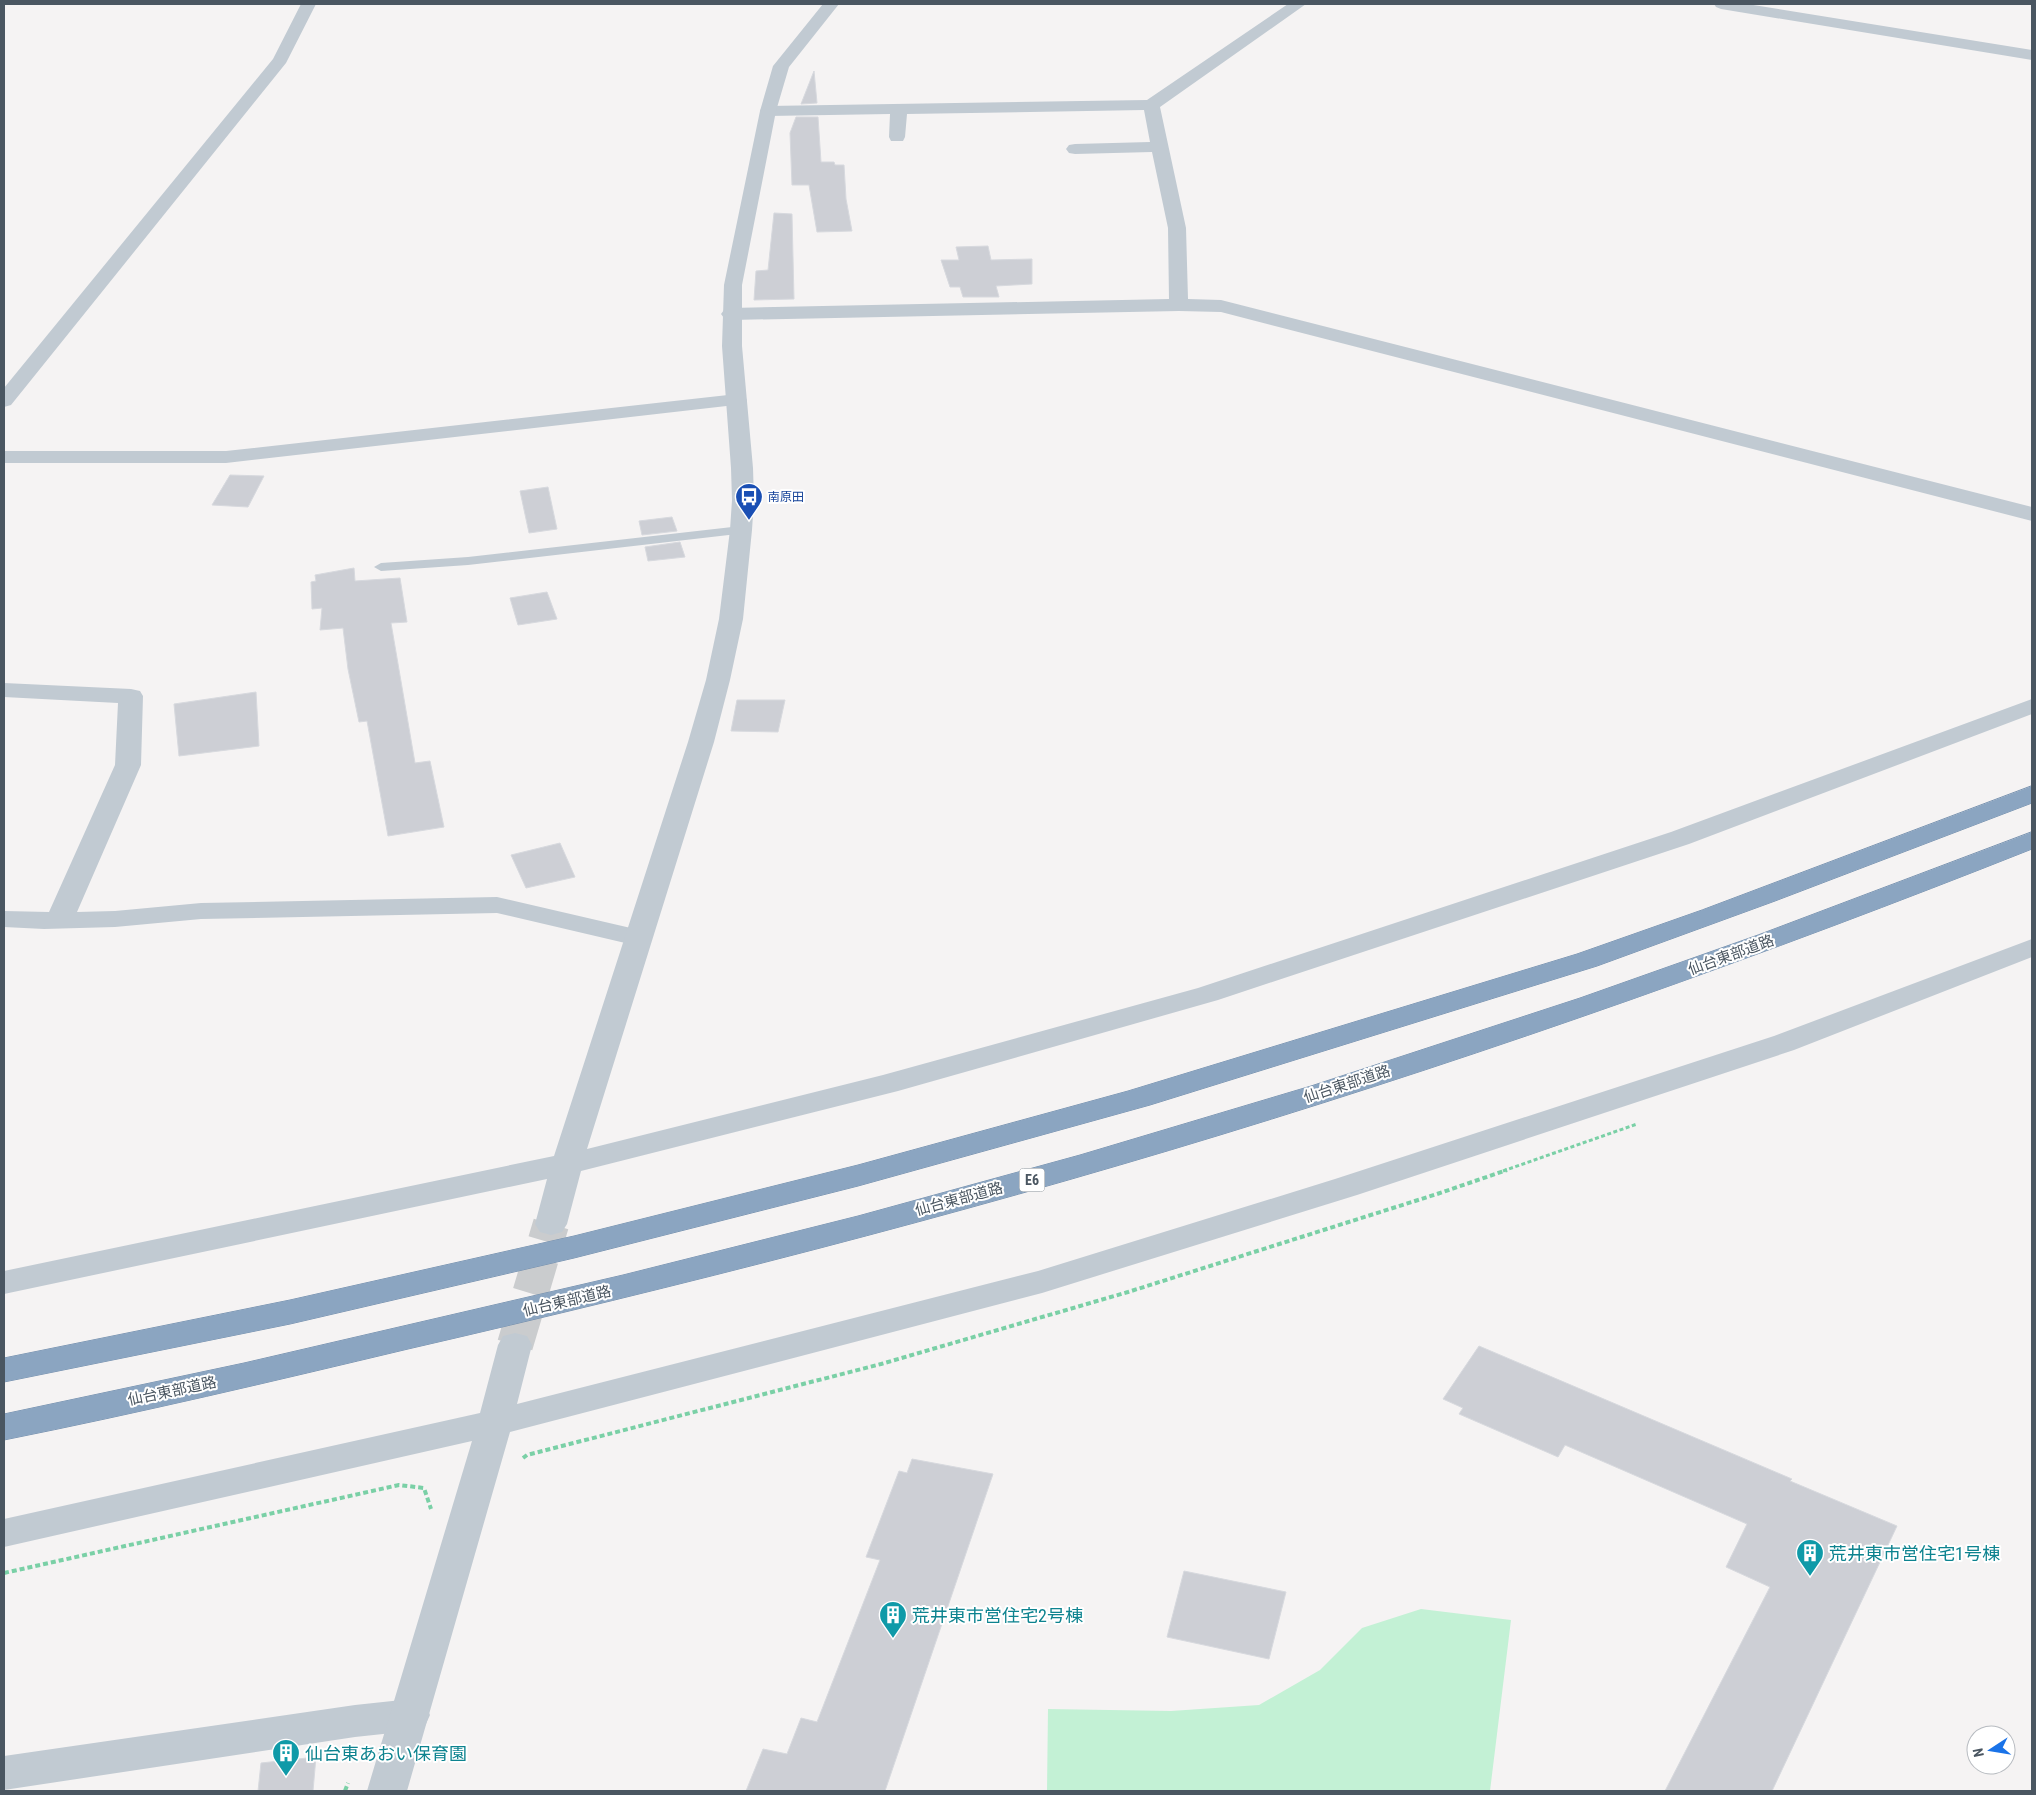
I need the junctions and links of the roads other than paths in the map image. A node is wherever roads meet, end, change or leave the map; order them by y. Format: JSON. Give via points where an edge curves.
{"nodes":[{"id":1,"x":308,"y":4,"type":"edge"},
{"id":2,"x":831,"y":4,"type":"edge"},
{"id":3,"x":1298,"y":4,"type":"edge"},
{"id":4,"x":1721,"y":4,"type":"edge"},
{"id":5,"x":2032,"y":55,"type":"edge"},
{"id":6,"x":1151,"y":105,"type":"junction"},
{"id":7,"x":899,"y":109,"type":"junction"},
{"id":8,"x":768,"y":111,"type":"junction"},
{"id":9,"x":896,"y":137,"type":"dead end"},
{"id":10,"x":1160,"y":147,"type":"junction"},
{"id":11,"x":1075,"y":149,"type":"dead end"},
{"id":12,"x":1179,"y":305,"type":"junction"},
{"id":13,"x":731,"y":314,"type":"junction"},
{"id":14,"x":737,"y":400,"type":"junction"},
{"id":15,"x":4,"y":401,"type":"edge"},
{"id":16,"x":4,"y":457,"type":"edge"},
{"id":17,"x":2032,"y":514,"type":"edge"},
{"id":18,"x":741,"y":530,"type":"junction"},
{"id":19,"x":381,"y":567,"type":"dead end"},
{"id":20,"x":4,"y":690,"type":"edge"},
{"id":21,"x":2032,"y":706,"type":"edge"},
{"id":22,"x":2032,"y":794,"type":"edge"},
{"id":23,"x":2032,"y":840,"type":"edge"},
{"id":24,"x":4,"y":919,"type":"edge"},
{"id":25,"x":60,"y":920,"type":"junction"},
{"id":26,"x":638,"y":938,"type":"junction"},
{"id":27,"x":2032,"y":947,"type":"edge"},
{"id":28,"x":567,"y":1164,"type":"junction"},
{"id":29,"x":551,"y":1224,"type":"tunnel mouth"},
{"id":30,"x":4,"y":1283,"type":"edge"},
{"id":31,"x":515,"y":1345,"type":"tunnel mouth"},
{"id":32,"x":4,"y":1370,"type":"edge"},
{"id":33,"x":495,"y":1423,"type":"junction"},
{"id":34,"x":4,"y":1427,"type":"edge"},
{"id":35,"x":4,"y":1533,"type":"edge"},
{"id":36,"x":410,"y":1715,"type":"junction"},
{"id":37,"x":4,"y":1773,"type":"edge"},
{"id":38,"x":387,"y":1791,"type":"edge"}],
"edges":[{"from":1,"to":15,"type":"street","via":[[280,60]]},
{"from":2,"to":8,"type":"street","via":[[782,66]]},
{"from":3,"to":6,"type":"street"},
{"from":4,"to":5,"type":"street"},
{"from":6,"to":7,"type":"street"},
{"from":6,"to":10,"type":"street"},
{"from":7,"to":8,"type":"street"},
{"from":7,"to":9,"type":"street"},
{"from":8,"to":13,"type":"street","via":[[733,285]]},
{"from":10,"to":11,"type":"street"},
{"from":10,"to":12,"type":"street","via":[[1177,228]]},
{"from":12,"to":13,"type":"street"},
{"from":12,"to":17,"type":"street","via":[[1221,306]]},
{"from":13,"to":14,"type":"street"},
{"from":14,"to":16,"type":"street","via":[[226,457]]},
{"from":14,"to":18,"type":"street","via":[[743,500]]},
{"from":18,"to":19,"type":"lane","via":[[468,561]]},
{"from":18,"to":26,"type":"street","via":[[730,619],[718,680]]},
{"from":20,"to":25,"type":"street","via":[[131,696],[128,764]]},
{"from":21,"to":28,"type":"street","via":[[1680,838],[1208,994],[887,1084]]},
{"from":22,"to":32,"type":"highway","via":[[1601,956],[1292,1054],[1039,1127],[579,1247]]},
{"from":23,"to":34,"type":"highway","name":"仙台東部道路","number":"E6","via":[[1878,901],[1636,989],[1322,1093],[1060,1172],[595,1295]]},
{"from":24,"to":25,"type":"street"},
{"from":25,"to":26,"type":"street","via":[[115,919],[201,911],[497,905]]},
{"from":26,"to":28,"type":"street"},
{"from":27,"to":33,"type":"street","via":[[1784,1043],[1346,1187],[1042,1281]]},
{"from":28,"to":29,"type":"street"},
{"from":28,"to":30,"type":"street"},
{"from":31,"to":33,"type":"street"},
{"from":33,"to":35,"type":"street"},
{"from":33,"to":36,"type":"street"},
{"from":36,"to":37,"type":"street"},
{"from":36,"to":38,"type":"street"}]}
